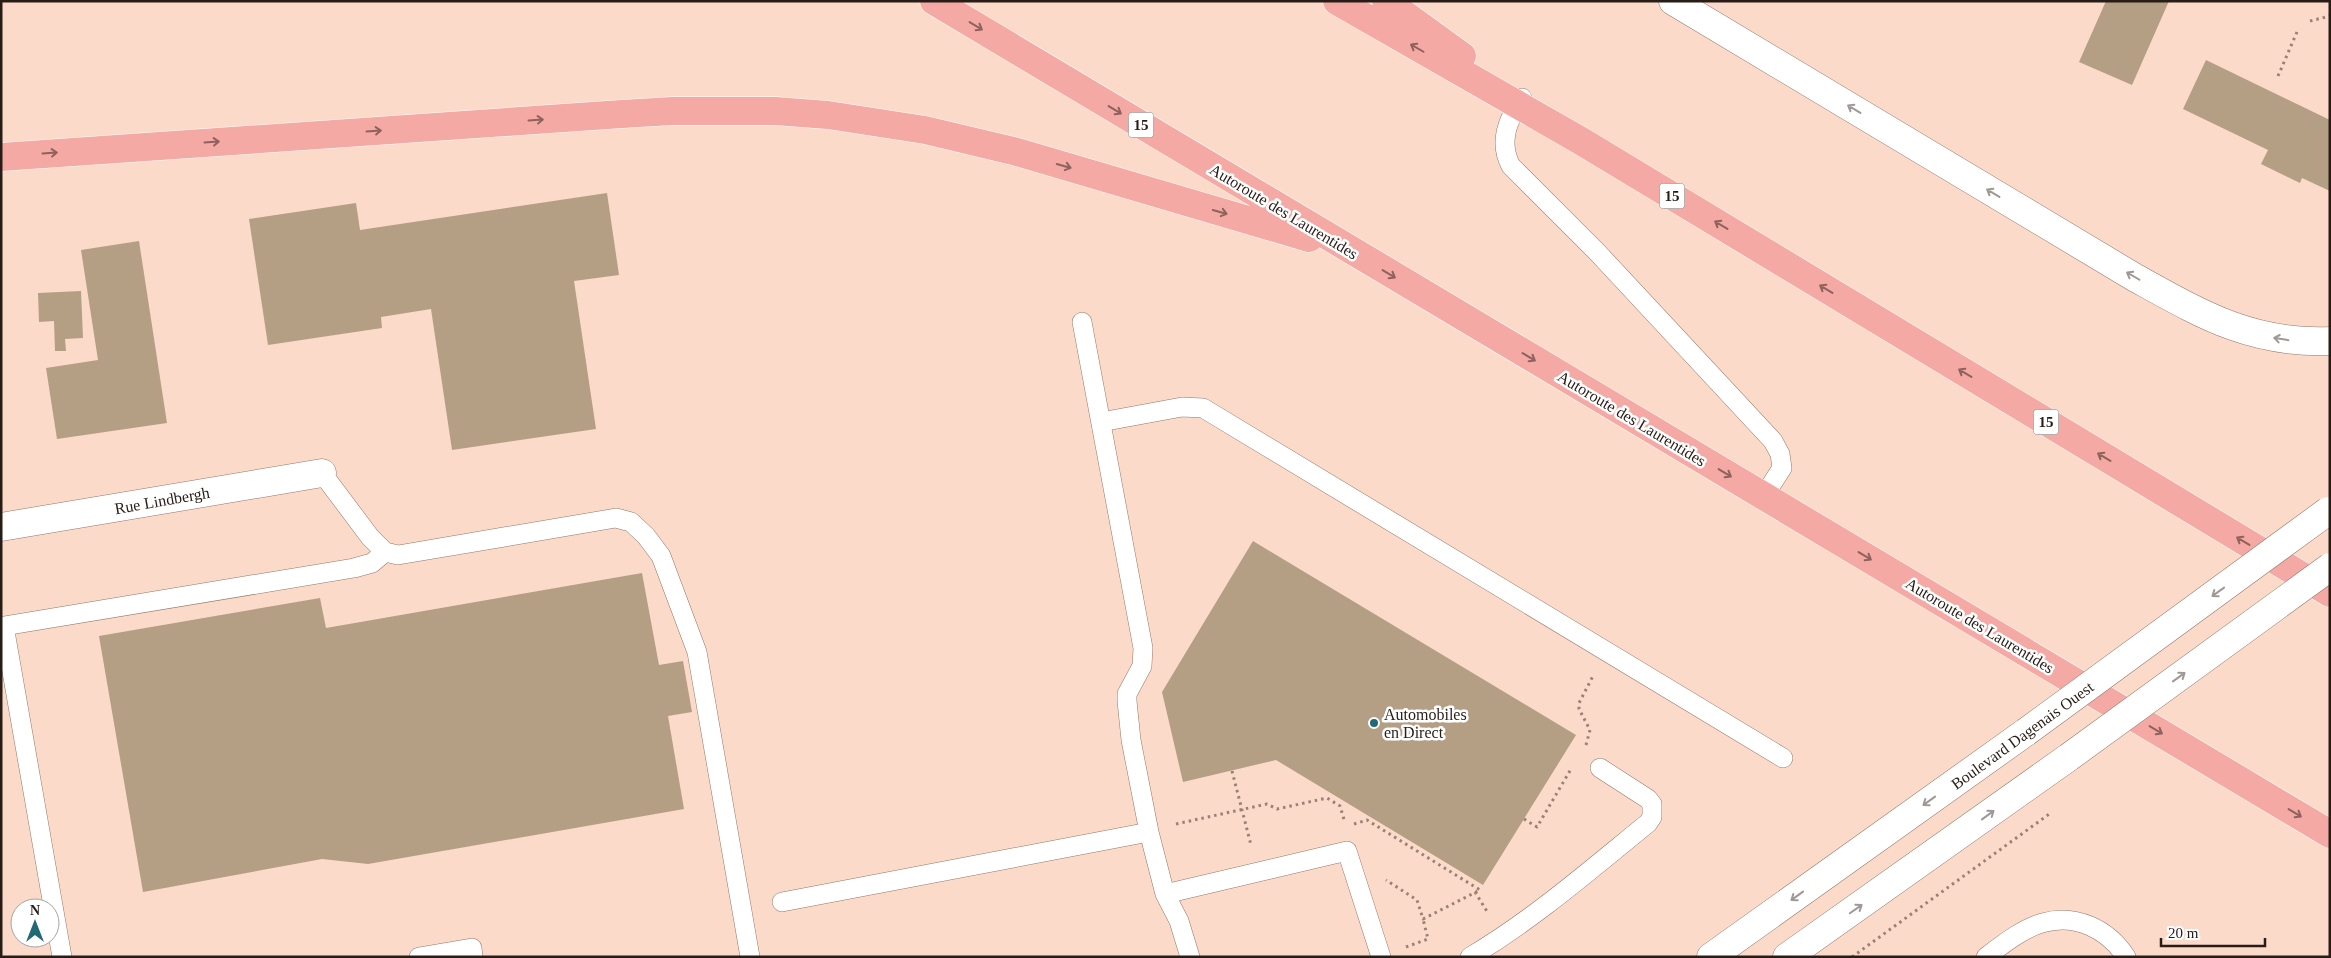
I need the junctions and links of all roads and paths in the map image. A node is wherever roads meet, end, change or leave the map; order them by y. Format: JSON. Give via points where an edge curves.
{"nodes":[{"id":1,"x":934,"y":1,"type":"edge"},
{"id":2,"x":1337,"y":1,"type":"edge"},
{"id":3,"x":1386,"y":1,"type":"edge"},
{"id":4,"x":1673,"y":1,"type":"edge"},
{"id":5,"x":2330,"y":16,"type":"edge"},
{"id":6,"x":2310,"y":21,"type":"dead end"},
{"id":7,"x":2297,"y":32,"type":"dead end"},
{"id":8,"x":2278,"y":76,"type":"dead end"},
{"id":9,"x":1519,"y":102,"type":"junction"},
{"id":10,"x":1,"y":157,"type":"edge"},
{"id":11,"x":1347,"y":249,"type":"junction"},
{"id":12,"x":1082,"y":322,"type":"dead end"},
{"id":13,"x":2330,"y":341,"type":"edge"},
{"id":14,"x":1101,"y":422,"type":"junction"},
{"id":15,"x":322,"y":473,"type":"joint"},
{"id":16,"x":1764,"y":496,"type":"junction"},
{"id":17,"x":2330,"y":510,"type":"edge"},
{"id":18,"x":1,"y":527,"type":"edge"},
{"id":19,"x":385,"y":552,"type":"junction"},
{"id":20,"x":2330,"y":567,"type":"edge"},
{"id":21,"x":2330,"y":593,"type":"edge"},
{"id":22,"x":1608,"y":651,"type":"junction"},
{"id":23,"x":1584,"y":748,"type":"dead end"},
{"id":24,"x":1783,"y":758,"type":"dead end"},
{"id":25,"x":1575,"y":764,"type":"dead end"},
{"id":26,"x":1600,"y":768,"type":"dead end"},
{"id":27,"x":1232,"y":771,"type":"dead end"},
{"id":28,"x":1338,"y":797,"type":"dead end"},
{"id":29,"x":1333,"y":802,"type":"junction"},
{"id":30,"x":1241,"y":809,"type":"junction"},
{"id":31,"x":1524,"y":819,"type":"dead end"},
{"id":32,"x":2042,"y":819,"type":"dead end"},
{"id":33,"x":1367,"y":820,"type":"dead end"},
{"id":34,"x":1169,"y":826,"type":"dead end"},
{"id":35,"x":1346,"y":826,"type":"dead end"},
{"id":36,"x":1149,"y":832,"type":"junction"},
{"id":37,"x":2330,"y":834,"type":"edge"},
{"id":38,"x":1253,"y":853,"type":"dead end"},
{"id":39,"x":1378,"y":875,"type":"dead end"},
{"id":40,"x":1166,"y":894,"type":"junction"},
{"id":41,"x":782,"y":902,"type":"dead end"},
{"id":42,"x":1423,"y":919,"type":"junction"},
{"id":43,"x":1428,"y":939,"type":"dead end"},
{"id":44,"x":62,"y":957,"type":"edge"},
{"id":45,"x":419,"y":957,"type":"edge"},
{"id":46,"x":473,"y":957,"type":"edge"},
{"id":47,"x":750,"y":957,"type":"edge"},
{"id":48,"x":1190,"y":957,"type":"edge"},
{"id":49,"x":1381,"y":957,"type":"edge"},
{"id":50,"x":1470,"y":957,"type":"edge"},
{"id":51,"x":1711,"y":957,"type":"edge"},
{"id":52,"x":1787,"y":957,"type":"edge"},
{"id":53,"x":1852,"y":957,"type":"edge"},
{"id":54,"x":1986,"y":957,"type":"edge"},
{"id":55,"x":2126,"y":957,"type":"edge"}],
"edges":[{"from":1,"to":11,"type":"highway","name":"Autoroute des Laurentides","number":"15","one_way":true},
{"from":9,"to":2,"type":"highway","one_way":true},
{"from":3,"to":9,"type":"highway"},
{"from":13,"to":4,"type":"main road","one_way":true,"via":[[2287,340],[2258,335],[2195,310],[2109,262]]},
{"from":5,"to":6,"type":"path"},
{"from":7,"to":8,"type":"path"},
{"from":9,"to":16,"type":"lane","via":[[1506,129],[1506,157],[1773,441],[1780,454],[1782,468]]},
{"from":21,"to":9,"type":"highway","number":"15","one_way":true},
{"from":10,"to":11,"type":"highway","one_way":true,"via":[[642,113],[775,111],[876,122],[973,141]]},
{"from":11,"to":16,"type":"highway","name":"Autoroute des Laurentides","number":"15","one_way":true},
{"from":12,"to":14,"type":"lane"},
{"from":14,"to":22,"type":"lane","via":[[1182,407],[1203,408]]},
{"from":14,"to":36,"type":"lane","via":[[1143,648],[1142,666],[1127,694],[1127,701],[1131,740]]},
{"from":15,"to":18,"type":"main road","name":"Rue Lindbergh"},
{"from":15,"to":19,"type":"lane"},
{"from":16,"to":37,"type":"highway","name":"Autoroute des Laurentides","number":"15","one_way":true},
{"from":17,"to":51,"type":"main road","name":"Boulevard Dagenais Ouest","one_way":true,"bridge":true},
{"from":19,"to":44,"type":"lane","via":[[372,563],[354,568],[4,626]]},
{"from":19,"to":47,"type":"lane","via":[[398,555],[616,518],[631,522],[646,536],[669,574],[697,652]]},
{"from":52,"to":20,"type":"main road","one_way":true,"bridge":true},
{"from":22,"to":23,"type":"path","via":[[1580,696],[1579,709],[1590,730],[1590,739]]},
{"from":22,"to":24,"type":"lane"},
{"from":25,"to":31,"type":"path","via":[[1537,827]]},
{"from":26,"to":50,"type":"lane","via":[[1648,799],[1652,804],[1652,817],[1648,823],[1511,932]]},
{"from":27,"to":30,"type":"path"},
{"from":28,"to":29,"type":"path"},
{"from":29,"to":30,"type":"path","via":[[1327,798],[1277,809],[1267,804]]},
{"from":29,"to":35,"type":"path","via":[[1340,806]]},
{"from":30,"to":34,"type":"path"},
{"from":30,"to":38,"type":"path"},
{"from":32,"to":53,"type":"path"},
{"from":33,"to":42,"type":"path","via":[[1480,890]]},
{"from":36,"to":40,"type":"lane"},
{"from":36,"to":41,"type":"lane"},
{"from":39,"to":42,"type":"path","via":[[1417,900]]},
{"from":40,"to":48,"type":"lane","via":[[1179,921]]},
{"from":40,"to":49,"type":"lane","via":[[1347,851]]},
{"from":42,"to":43,"type":"path"},
{"from":45,"to":46,"type":"lane","via":[[472,948]]},
{"from":54,"to":55,"type":"lane","via":[[2021,933],[2043,923],[2065,920],[2081,922],[2109,936]]}]}
